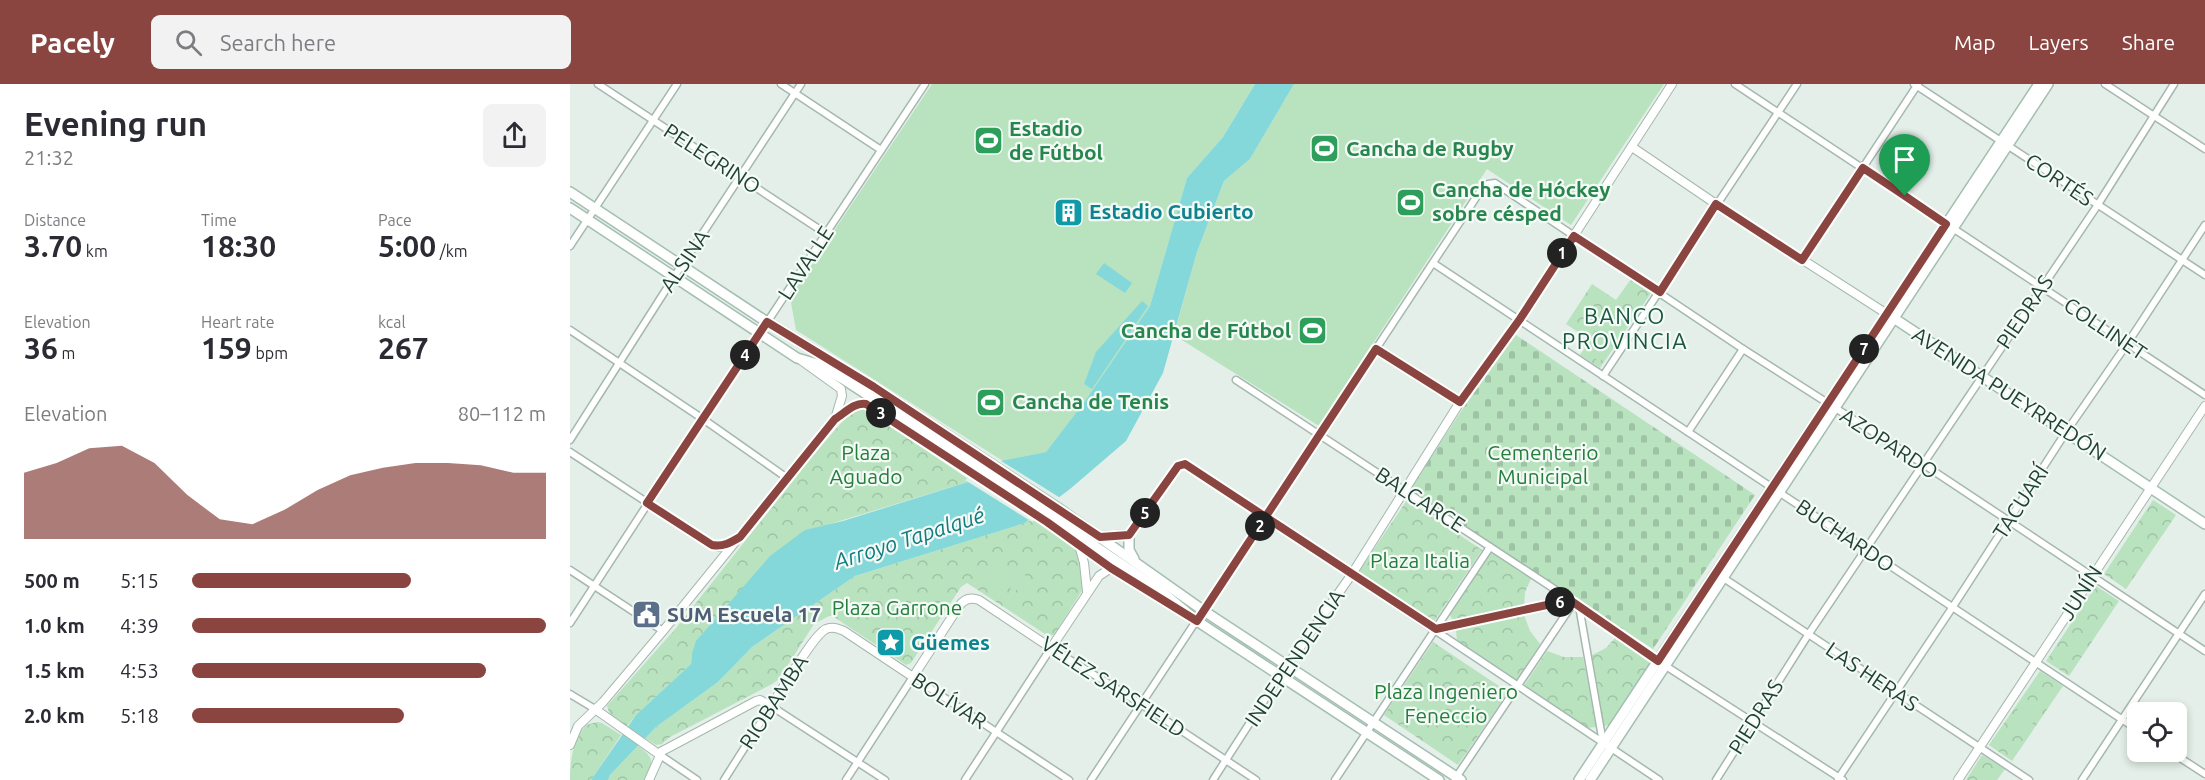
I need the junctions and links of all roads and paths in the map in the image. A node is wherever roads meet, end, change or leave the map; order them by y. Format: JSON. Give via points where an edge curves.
{"nodes":[{"id":1,"x":598,"y":84,"type":"edge"},
{"id":2,"x":677,"y":84,"type":"edge"},
{"id":3,"x":781,"y":84,"type":"edge"},
{"id":4,"x":801,"y":84,"type":"edge"},
{"id":5,"x":925,"y":84,"type":"edge"},
{"id":6,"x":1672,"y":84,"type":"edge"},
{"id":7,"x":1734,"y":84,"type":"edge"},
{"id":8,"x":1797,"y":84,"type":"edge"},
{"id":9,"x":2039,"y":84,"type":"edge"},
{"id":10,"x":2048,"y":84,"type":"edge"},
{"id":11,"x":2105,"y":84,"type":"edge"},
{"id":12,"x":2174,"y":84,"type":"edge"},
{"id":13,"x":1916,"y":85,"type":"edge"},
{"id":14,"x":795,"y":93,"type":"junction"},
{"id":15,"x":1778,"y":113,"type":"junction"},
{"id":16,"x":2153,"y":115,"type":"junction"},
{"id":17,"x":653,"y":120,"type":"junction"},
{"id":18,"x":2004,"y":144,"type":"junction"},
{"id":19,"x":1632,"y":147,"type":"junction"},
{"id":20,"x":2205,"y":149,"type":"edge"},
{"id":21,"x":881,"y":150,"type":"junction"},
{"id":22,"x":1863,"y":168,"type":"junction"},
{"id":23,"x":741,"y":178,"type":"junction"},
{"id":24,"x":570,"y":192,"type":"edge"},
{"id":25,"x":1716,"y":204,"type":"junction"},
{"id":26,"x":2097,"y":206,"type":"junction"},
{"id":27,"x":570,"y":208,"type":"edge"},
{"id":28,"x":594,"y":208,"type":"junction"},
{"id":29,"x":587,"y":220,"type":"junction"},
{"id":30,"x":2205,"y":225,"type":"edge"},
{"id":31,"x":1950,"y":226,"type":"junction"},
{"id":32,"x":825,"y":233,"type":"junction"},
{"id":33,"x":1574,"y":236,"type":"junction"},
{"id":34,"x":570,"y":246,"type":"edge"},
{"id":35,"x":1802,"y":260,"type":"junction"},
{"id":36,"x":2182,"y":260,"type":"junction"},
{"id":37,"x":1433,"y":263,"type":"junction"},
{"id":38,"x":681,"y":266,"type":"junction"},
{"id":39,"x":2205,"y":275,"type":"edge"},
{"id":40,"x":674,"y":277,"type":"junction"},
{"id":41,"x":2042,"y":286,"type":"junction"},
{"id":42,"x":1660,"y":292,"type":"junction"},
{"id":43,"x":1891,"y":316,"type":"junction"},
{"id":44,"x":1520,"y":319,"type":"junction"},
{"id":45,"x":767,"y":322,"type":"junction"},
{"id":46,"x":570,"y":330,"type":"edge"},
{"id":47,"x":760,"y":333,"type":"junction"},
{"id":48,"x":2127,"y":344,"type":"junction"},
{"id":49,"x":1376,"y":349,"type":"junction"},
{"id":50,"x":1743,"y":349,"type":"junction"},
{"id":51,"x":797,"y":358,"type":"junction"},
{"id":52,"x":619,"y":362,"type":"junction"},
{"id":53,"x":1603,"y":376,"type":"junction"},
{"id":54,"x":1983,"y":377,"type":"junction"},
{"id":55,"x":1236,"y":380,"type":"dead end"},
{"id":56,"x":2205,"y":395,"type":"edge"},
{"id":57,"x":1460,"y":402,"type":"junction"},
{"id":58,"x":1831,"y":406,"type":"junction"},
{"id":59,"x":2205,"y":406,"type":"edge"},
{"id":60,"x":702,"y":418,"type":"junction"},
{"id":61,"x":835,"y":419,"type":"junction"},
{"id":62,"x":1689,"y":432,"type":"junction"},
{"id":63,"x":2066,"y":432,"type":"junction"},
{"id":64,"x":1321,"y":435,"type":"junction"},
{"id":65,"x":570,"y":440,"type":"edge"},
{"id":66,"x":570,"y":452,"type":"edge"},
{"id":67,"x":972,"y":462,"type":"junction"},
{"id":68,"x":1923,"y":464,"type":"junction"},
{"id":69,"x":787,"y":478,"type":"junction"},
{"id":70,"x":2152,"y":489,"type":"junction"},
{"id":71,"x":1404,"y":490,"type":"junction"},
{"id":72,"x":1776,"y":490,"type":"junction"},
{"id":73,"x":647,"y":503,"type":"junction"},
{"id":74,"x":1267,"y":517,"type":"junction"},
{"id":75,"x":1049,"y":519,"type":"junction"},
{"id":76,"x":2008,"y":521,"type":"junction"},
{"id":77,"x":2205,"y":524,"type":"edge"},
{"id":78,"x":1129,"y":535,"type":"junction"},
{"id":79,"x":740,"y":537,"type":"junction"},
{"id":80,"x":1100,"y":537,"type":"junction"},
{"id":81,"x":712,"y":545,"type":"junction"},
{"id":82,"x":1079,"y":545,"type":"junction"},
{"id":83,"x":1490,"y":547,"type":"junction"},
{"id":84,"x":1866,"y":550,"type":"junction"},
{"id":85,"x":1137,"y":563,"type":"junction"},
{"id":86,"x":716,"y":568,"type":"junction"},
{"id":87,"x":1111,"y":568,"type":"junction"},
{"id":88,"x":570,"y":570,"type":"edge"},
{"id":89,"x":1352,"y":574,"type":"junction"},
{"id":90,"x":1720,"y":575,"type":"junction"},
{"id":91,"x":2092,"y":576,"type":"junction"},
{"id":92,"x":594,"y":586,"type":"junction"},
{"id":93,"x":1087,"y":592,"type":"junction"},
{"id":94,"x":2205,"y":594,"type":"edge"},
{"id":95,"x":1574,"y":603,"type":"junction"},
{"id":96,"x":1952,"y":608,"type":"junction"},
{"id":97,"x":1204,"y":610,"type":"junction"},
{"id":98,"x":1197,"y":621,"type":"junction"},
{"id":99,"x":570,"y":623,"type":"edge"},
{"id":100,"x":828,"y":628,"type":"joint"},
{"id":101,"x":1436,"y":629,"type":"junction"},
{"id":102,"x":663,"y":631,"type":"junction"},
{"id":103,"x":2178,"y":633,"type":"junction"},
{"id":104,"x":1808,"y":635,"type":"junction"},
{"id":105,"x":1051,"y":648,"type":"junction"},
{"id":106,"x":2205,"y":651,"type":"edge"},
{"id":107,"x":1663,"y":662,"type":"junction"},
{"id":108,"x":2036,"y":663,"type":"junction"},
{"id":109,"x":1287,"y":665,"type":"junction"},
{"id":110,"x":1280,"y":676,"type":"junction"},
{"id":111,"x":913,"y":677,"type":"junction"},
{"id":112,"x":1518,"y":687,"type":"junction"},
{"id":113,"x":1895,"y":692,"type":"junction"},
{"id":114,"x":570,"y":694,"type":"edge"},
{"id":115,"x":1141,"y":704,"type":"junction"},
{"id":116,"x":771,"y":706,"type":"junction"},
{"id":117,"x":595,"y":709,"type":"junction"},
{"id":118,"x":2122,"y":720,"type":"junction"},
{"id":119,"x":1373,"y":722,"type":"junction"},
{"id":120,"x":1754,"y":722,"type":"junction"},
{"id":121,"x":2127,"y":723,"type":"edge"},
{"id":122,"x":995,"y":731,"type":"junction"},
{"id":123,"x":1366,"y":732,"type":"junction"},
{"id":124,"x":570,"y":745,"type":"edge"},
{"id":125,"x":1607,"y":746,"type":"junction"},
{"id":126,"x":1979,"y":748,"type":"junction"},
{"id":127,"x":660,"y":755,"type":"junction"},
{"id":128,"x":1226,"y":760,"type":"junction"},
{"id":129,"x":858,"y":762,"type":"junction"},
{"id":130,"x":2186,"y":762,"type":"edge"},
{"id":131,"x":2205,"y":774,"type":"edge"},
{"id":132,"x":1458,"y":779,"type":"edge"},
{"id":133,"x":1840,"y":779,"type":"edge"},
{"id":134,"x":649,"y":780,"type":"edge"},
{"id":135,"x":697,"y":780,"type":"edge"},
{"id":136,"x":723,"y":780,"type":"edge"},
{"id":137,"x":846,"y":780,"type":"edge"},
{"id":138,"x":885,"y":780,"type":"edge"},
{"id":139,"x":965,"y":780,"type":"edge"},
{"id":140,"x":1069,"y":780,"type":"edge"},
{"id":141,"x":1091,"y":780,"type":"edge"},
{"id":142,"x":1213,"y":780,"type":"edge"},
{"id":143,"x":1256,"y":780,"type":"edge"},
{"id":144,"x":1335,"y":780,"type":"edge"},
{"id":145,"x":1439,"y":780,"type":"edge"},
{"id":146,"x":1579,"y":780,"type":"edge"},
{"id":147,"x":1590,"y":780,"type":"edge"},
{"id":148,"x":1659,"y":780,"type":"edge"},
{"id":149,"x":1716,"y":780,"type":"edge"},
{"id":150,"x":1958,"y":780,"type":"edge"},
{"id":151,"x":2029,"y":780,"type":"edge"},
{"id":152,"x":2082,"y":780,"type":"edge"}],
"edges":[{"from":1,"to":17,"type":"street","name":"PELEGRINO"},
{"from":2,"to":17,"type":"street"},
{"from":3,"to":14,"type":"street"},
{"from":4,"to":14,"type":"street","name":"ALSINA"},
{"from":5,"to":21,"type":"street","name":"LAVALLE"},
{"from":6,"to":19,"type":"street","name":"INDEPENDENCIA"},
{"from":7,"to":15,"type":"street","name":"COLLINET"},
{"from":8,"to":15,"type":"street"},
{"from":9,"to":18,"type":"main road"},
{"from":10,"to":18,"type":"main road"},
{"from":11,"to":16,"type":"street"},
{"from":12,"to":16,"type":"street","name":"PIEDRAS"},
{"from":13,"to":18,"type":"street","name":"CORTÉS"},
{"from":13,"to":22,"type":"street"},
{"from":14,"to":21,"type":"street"},
{"from":14,"to":23,"type":"street","name":"ALSINA"},
{"from":15,"to":22,"type":"street","name":"COLLINET"},
{"from":15,"to":25,"type":"street"},
{"from":16,"to":20,"type":"street"},
{"from":16,"to":26,"type":"street","name":"PIEDRAS"},
{"from":17,"to":23,"type":"street","name":"PELEGRINO"},
{"from":17,"to":28,"type":"street"},
{"from":18,"to":26,"type":"street","name":"CORTÉS"},
{"from":18,"to":31,"type":"main road"},
{"from":19,"to":25,"type":"street","name":"AVENIDA PUEYRREDÓN"},
{"from":19,"to":33,"type":"street","name":"INDEPENDENCIA"},
{"from":21,"to":32,"type":"street","name":"LAVALLE"},
{"from":22,"to":31,"type":"street","name":"COLLINET"},
{"from":22,"to":35,"type":"street"},
{"from":23,"to":32,"type":"street","name":"PELEGRINO"},
{"from":23,"to":38,"type":"street","name":"ALSINA"},
{"from":24,"to":28,"type":"main road"},
{"from":25,"to":35,"type":"street","name":"AVENIDA PUEYRREDÓN"},
{"from":25,"to":42,"type":"street"},
{"from":26,"to":36,"type":"street","name":"CORTÉS"},
{"from":26,"to":41,"type":"street","name":"PIEDRAS"},
{"from":27,"to":29,"type":"main road"},
{"from":28,"to":29,"type":"street"},
{"from":28,"to":38,"type":"main road"},
{"from":29,"to":34,"type":"street"},
{"from":29,"to":40,"type":"main road"},
{"from":30,"to":36,"type":"street","name":"TACUARÍ"},
{"from":31,"to":41,"type":"street","name":"COLLINET"},
{"from":31,"to":43,"type":"main road"},
{"from":32,"to":45,"type":"street","name":"LAVALLE"},
{"from":33,"to":37,"type":"street","name":"AZOPARDO","via":[[1495,183],[1488,184]]},
{"from":33,"to":42,"type":"street","name":"AZOPARDO"},
{"from":33,"to":44,"type":"street","name":"INDEPENDENCIA"},
{"from":35,"to":43,"type":"street","name":"AVENIDA PUEYRREDÓN"},
{"from":36,"to":39,"type":"street","name":"CORTÉS"},
{"from":36,"to":48,"type":"street","name":"TACUARÍ"},
{"from":37,"to":44,"type":"street","name":"BUCHARDO"},
{"from":37,"to":49,"type":"street"},
{"from":38,"to":40,"type":"street","name":"ALSINA"},
{"from":38,"to":45,"type":"main road"},
{"from":40,"to":47,"type":"main road"},
{"from":40,"to":52,"type":"street","name":"ALSINA"},
{"from":41,"to":48,"type":"street","name":"COLLINET"},
{"from":41,"to":54,"type":"street","name":"PIEDRAS"},
{"from":42,"to":50,"type":"street","name":"AZOPARDO"},
{"from":42,"to":53,"type":"street"},
{"from":43,"to":54,"type":"main road","name":"AVENIDA PUEYRREDÓN"},
{"from":43,"to":58,"type":"main road"},
{"from":44,"to":53,"type":"street","name":"BUCHARDO"},
{"from":44,"to":57,"type":"street","name":"INDEPENDENCIA"},
{"from":45,"to":47,"type":"street","name":"LAVALLE"},
{"from":45,"to":67,"type":"main road","via":[[874,387]]},
{"from":46,"to":52,"type":"street"},
{"from":47,"to":51,"type":"main road"},
{"from":47,"to":60,"type":"street","name":"LAVALLE"},
{"from":48,"to":56,"type":"street","name":"COLLINET"},
{"from":48,"to":63,"type":"street","name":"TACUARÍ"},
{"from":49,"to":57,"type":"street"},
{"from":49,"to":64,"type":"street"},
{"from":50,"to":58,"type":"street","name":"AZOPARDO"},
{"from":50,"to":62,"type":"street"},
{"from":51,"to":61,"type":"street","via":[[841,389]]},
{"from":51,"to":67,"type":"main road","via":[[843,379]]},
{"from":52,"to":60,"type":"street"},
{"from":52,"to":65,"type":"street","name":"ALSINA"},
{"from":53,"to":62,"type":"street","name":"BUCHARDO"},
{"from":54,"to":63,"type":"main road","name":"AVENIDA PUEYRREDÓN"},
{"from":54,"to":68,"type":"street","name":"PIEDRAS"},
{"from":55,"to":64,"type":"street","name":"BALCARCE"},
{"from":57,"to":71,"type":"street","name":"INDEPENDENCIA"},
{"from":58,"to":68,"type":"street","name":"AZOPARDO"},
{"from":58,"to":72,"type":"main road"},
{"from":59,"to":70,"type":"street","name":"JUNÍN"},
{"from":60,"to":69,"type":"street"},
{"from":60,"to":73,"type":"street","name":"LAVALLE"},
{"from":61,"to":67,"type":"street","via":[[855,405],[866,404]]},
{"from":61,"to":69,"type":"street"},
{"from":62,"to":72,"type":"street","name":"BUCHARDO"},
{"from":63,"to":70,"type":"main road","name":"AVENIDA PUEYRREDÓN"},
{"from":63,"to":76,"type":"street","name":"TACUARÍ"},
{"from":64,"to":71,"type":"street","name":"BALCARCE"},
{"from":64,"to":74,"type":"street"},
{"from":66,"to":73,"type":"street"},
{"from":67,"to":75,"type":"main road"},
{"from":67,"to":80,"type":"main road","via":[[1058,508]]},
{"from":68,"to":76,"type":"street","name":"AZOPARDO"},
{"from":68,"to":84,"type":"street","name":"PIEDRAS"},
{"from":69,"to":79,"type":"street"},
{"from":70,"to":77,"type":"main road","name":"AVENIDA PUEYRREDÓN"},
{"from":70,"to":91,"type":"street","name":"JUNÍN"},
{"from":71,"to":83,"type":"street","name":"BALCARCE"},
{"from":71,"to":89,"type":"street","name":"INDEPENDENCIA"},
{"from":72,"to":84,"type":"street","name":"BUCHARDO"},
{"from":72,"to":90,"type":"main road"},
{"from":73,"to":81,"type":"street"},
{"from":73,"to":92,"type":"street","name":"LAVALLE"},
{"from":74,"to":78,"type":"street","via":[[1185,464],[1178,466]]},
{"from":74,"to":89,"type":"street"},
{"from":74,"to":97,"type":"street"},
{"from":75,"to":82,"type":"street"},
{"from":75,"to":98,"type":"main road","via":[[1161,591]]},
{"from":76,"to":91,"type":"street","name":"AZOPARDO"},
{"from":76,"to":96,"type":"street","name":"TACUARÍ"},
{"from":78,"to":80,"type":"main road"},
{"from":78,"to":85,"type":"main road","via":[[1129,550]]},
{"from":79,"to":81,"type":"street","via":[[727,545]]},
{"from":79,"to":86,"type":"street"},
{"from":80,"to":85,"type":"main road"},
{"from":81,"to":86,"type":"street","via":[[717,556]]},
{"from":82,"to":87,"type":"street"},
{"from":82,"to":93,"type":"street"},
{"from":83,"to":95,"type":"street","name":"BALCARCE"},
{"from":83,"to":101,"type":"street"},
{"from":84,"to":96,"type":"street","name":"BUCHARDO"},
{"from":84,"to":104,"type":"street","name":"PIEDRAS"},
{"from":85,"to":97,"type":"main road"},
{"from":86,"to":102,"type":"street"},
{"from":87,"to":93,"type":"street"},
{"from":87,"to":98,"type":"street"},
{"from":88,"to":92,"type":"street"},
{"from":89,"to":101,"type":"street"},
{"from":89,"to":109,"type":"street","name":"INDEPENDENCIA"},
{"from":90,"to":104,"type":"street","name":"LAS HERAS"},
{"from":90,"to":107,"type":"main road"},
{"from":91,"to":103,"type":"street","name":"AZOPARDO"},
{"from":91,"to":108,"type":"street","name":"JUNÍN"},
{"from":92,"to":99,"type":"street","name":"LAVALLE"},
{"from":92,"to":102,"type":"street"},
{"from":93,"to":105,"type":"street"},
{"from":94,"to":103,"type":"street"},
{"from":95,"to":101,"type":"street"},
{"from":95,"to":107,"type":"street","name":"BALCARCE"},
{"from":95,"to":112,"type":"street"},
{"from":95,"to":125,"type":"street"},
{"from":96,"to":108,"type":"street","name":"BUCHARDO"},
{"from":96,"to":113,"type":"street","name":"TACUARÍ"},
{"from":97,"to":98,"type":"street"},
{"from":97,"to":109,"type":"main road"},
{"from":98,"to":110,"type":"main road"},
{"from":98,"to":115,"type":"street"},
{"from":100,"to":111,"type":"street","name":"BOLÍVAR","via":[[840,629]]},
{"from":100,"to":116,"type":"street","name":"RIOBAMBA","via":[[817,637]]},
{"from":101,"to":112,"type":"street"},
{"from":101,"to":119,"type":"street"},
{"from":102,"to":117,"type":"street"},
{"from":103,"to":106,"type":"street","name":"AZOPARDO"},
{"from":103,"to":118,"type":"street"},
{"from":104,"to":113,"type":"street","name":"LAS HERAS"},
{"from":104,"to":120,"type":"street","name":"PIEDRAS"},
{"from":105,"to":111,"type":"street","name":"VÉLEZ SARSFIELD","via":[[979,600],[969,598],[959,606]]},
{"from":105,"to":115,"type":"street","name":"VÉLEZ SARSFIELD"},
{"from":105,"to":122,"type":"street"},
{"from":107,"to":120,"type":"street","name":"BALCARCE"},
{"from":107,"to":125,"type":"main road"},
{"from":108,"to":118,"type":"street","name":"BUCHARDO"},
{"from":108,"to":126,"type":"street","name":"JUNÍN"},
{"from":109,"to":110,"type":"street","name":"INDEPENDENCIA"},
{"from":109,"to":119,"type":"main road"},
{"from":110,"to":123,"type":"main road"},
{"from":110,"to":128,"type":"street","name":"INDEPENDENCIA"},
{"from":111,"to":122,"type":"street","name":"BOLÍVAR"},
{"from":111,"to":129,"type":"street"},
{"from":112,"to":125,"type":"street"},
{"from":112,"to":132,"type":"street"},
{"from":113,"to":126,"type":"street","name":"LAS HERAS"},
{"from":113,"to":133,"type":"street","name":"TACUARÍ"},
{"from":114,"to":117,"type":"street"},
{"from":115,"to":128,"type":"street","name":"VÉLEZ SARSFIELD"},
{"from":115,"to":141,"type":"street"},
{"from":116,"to":127,"type":"street","via":[[756,701],[668,747]]},
{"from":116,"to":129,"type":"street"},
{"from":116,"to":136,"type":"street","name":"RIOBAMBA"},
{"from":117,"to":124,"type":"street","via":[[578,726]]},
{"from":117,"to":127,"type":"street"},
{"from":118,"to":121,"type":"street","name":"BUCHARDO"},
{"from":118,"to":152,"type":"street"},
{"from":119,"to":123,"type":"street"},
{"from":119,"to":132,"type":"main road"},
{"from":120,"to":133,"type":"street","name":"BALCARCE"},
{"from":120,"to":149,"type":"street","name":"PIEDRAS"},
{"from":122,"to":139,"type":"street"},
{"from":122,"to":140,"type":"street","name":"BOLÍVAR"},
{"from":123,"to":144,"type":"street"},
{"from":123,"to":145,"type":"main road"},
{"from":125,"to":146,"type":"main road"},
{"from":125,"to":147,"type":"main road"},
{"from":125,"to":148,"type":"street"},
{"from":126,"to":150,"type":"street","name":"JUNÍN"},
{"from":126,"to":151,"type":"street","name":"LAS HERAS"},
{"from":127,"to":134,"type":"street"},
{"from":127,"to":135,"type":"street"},
{"from":128,"to":142,"type":"street","name":"INDEPENDENCIA"},
{"from":128,"to":143,"type":"street","name":"VÉLEZ SARSFIELD"},
{"from":129,"to":137,"type":"street"},
{"from":129,"to":138,"type":"street"},
{"from":130,"to":131,"type":"street"}]}
